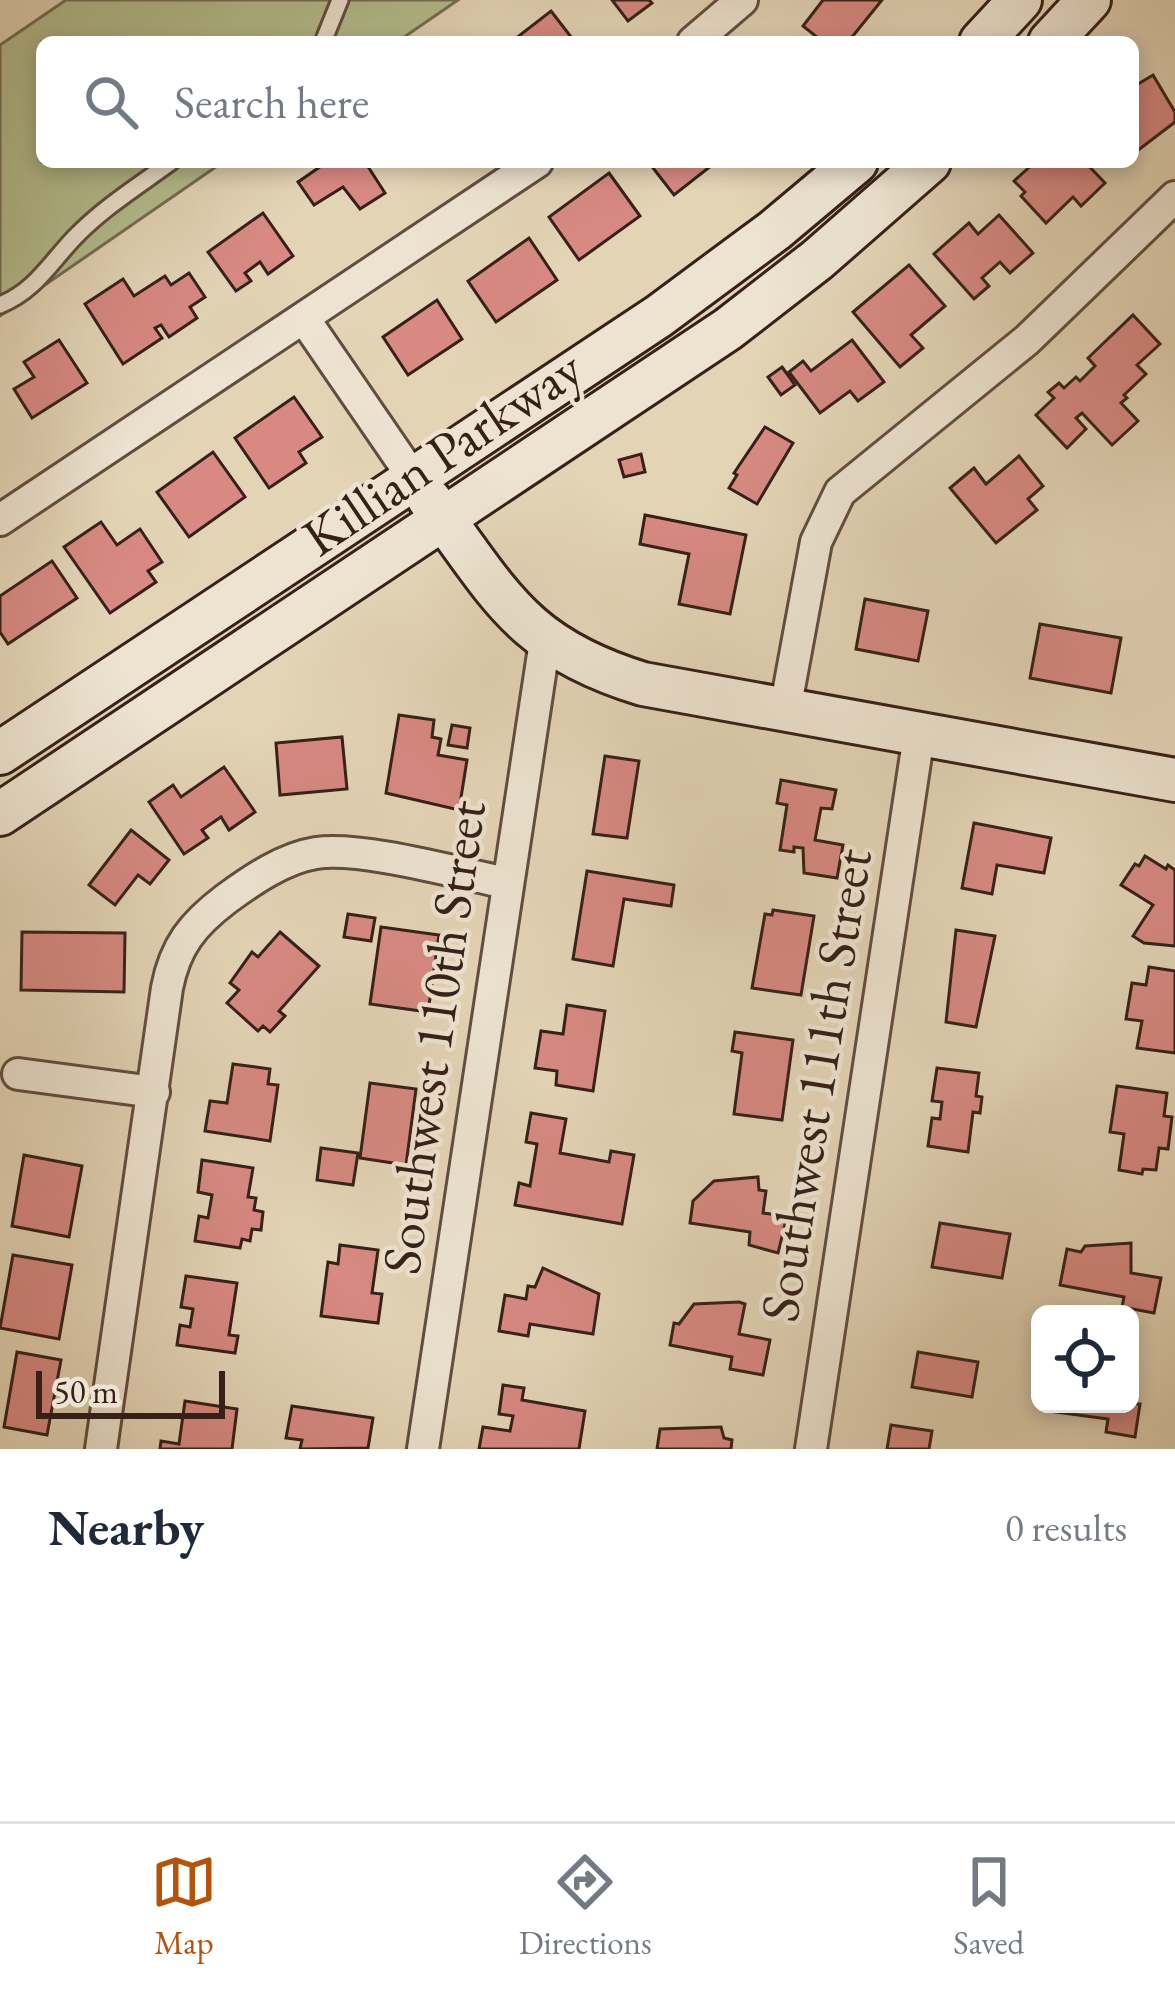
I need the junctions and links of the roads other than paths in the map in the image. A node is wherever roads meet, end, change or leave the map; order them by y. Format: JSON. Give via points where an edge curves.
{"nodes":[{"id":1,"x":340,"y":0,"type":"edge"},
{"id":2,"x":742,"y":0,"type":"edge"},
{"id":3,"x":1020,"y":0,"type":"edge"},
{"id":4,"x":1089,"y":0,"type":"edge"},
{"id":5,"x":325,"y":36,"type":"edge"},
{"id":6,"x":700,"y":36,"type":"edge"},
{"id":7,"x":987,"y":36,"type":"edge"},
{"id":8,"x":1056,"y":36,"type":"edge"},
{"id":9,"x":163,"y":168,"type":"edge"},
{"id":10,"x":528,"y":168,"type":"edge"},
{"id":11,"x":849,"y":168,"type":"edge"},
{"id":12,"x":922,"y":168,"type":"edge"},
{"id":13,"x":1175,"y":197,"type":"edge"},
{"id":14,"x":0,"y":305,"type":"edge"},
{"id":15,"x":305,"y":320,"type":"junction"},
{"id":16,"x":414,"y":479,"type":"junction"},
{"id":17,"x":0,"y":520,"type":"edge"},
{"id":18,"x":445,"y":520,"type":"junction"},
{"id":19,"x":544,"y":640,"type":"junction"},
{"id":20,"x":785,"y":710,"type":"junction"},
{"id":21,"x":919,"y":735,"type":"junction"},
{"id":22,"x":0,"y":753,"type":"edge"},
{"id":23,"x":1175,"y":780,"type":"edge"},
{"id":24,"x":0,"y":814,"type":"edge"},
{"id":25,"x":507,"y":883,"type":"junction"},
{"id":26,"x":18,"y":1074,"type":"dead end"},
{"id":27,"x":154,"y":1092,"type":"junction"},
{"id":28,"x":101,"y":1449,"type":"edge"},
{"id":29,"x":423,"y":1449,"type":"edge"},
{"id":30,"x":811,"y":1449,"type":"edge"}],
"edges":[{"from":1,"to":5,"type":"lane"},
{"from":2,"to":6,"type":"street"},
{"from":3,"to":7,"type":"main road"},
{"from":4,"to":8,"type":"main road"},
{"from":9,"to":14,"type":"lane","via":[[106,208],[34,286]]},
{"from":10,"to":15,"type":"street"},
{"from":11,"to":16,"type":"main road","name":"Killian Parkway","via":[[705,283]]},
{"from":12,"to":18,"type":"main road","name":"Killian Parkway","via":[[728,329]]},
{"from":13,"to":20,"type":"street","via":[[1027,340],[840,492],[816,542]]},
{"from":15,"to":16,"type":"street"},
{"from":15,"to":17,"type":"street"},
{"from":16,"to":18,"type":"main road"},
{"from":16,"to":22,"type":"main road","name":"Killian Parkway"},
{"from":18,"to":19,"type":"main road","via":[[514,614]]},
{"from":18,"to":24,"type":"main road","name":"Killian Parkway"},
{"from":19,"to":20,"type":"main road","via":[[643,684]]},
{"from":19,"to":25,"type":"street","name":"Southwest 110th Street"},
{"from":20,"to":21,"type":"main road"},
{"from":21,"to":23,"type":"main road"},
{"from":21,"to":30,"type":"street","name":"Southwest 111th Street"},
{"from":25,"to":27,"type":"street","via":[[335,851],[280,866],[195,924],[176,954]]},
{"from":25,"to":29,"type":"street","name":"Southwest 110th Street"},
{"from":26,"to":27,"type":"street"},
{"from":27,"to":28,"type":"street"}]}
